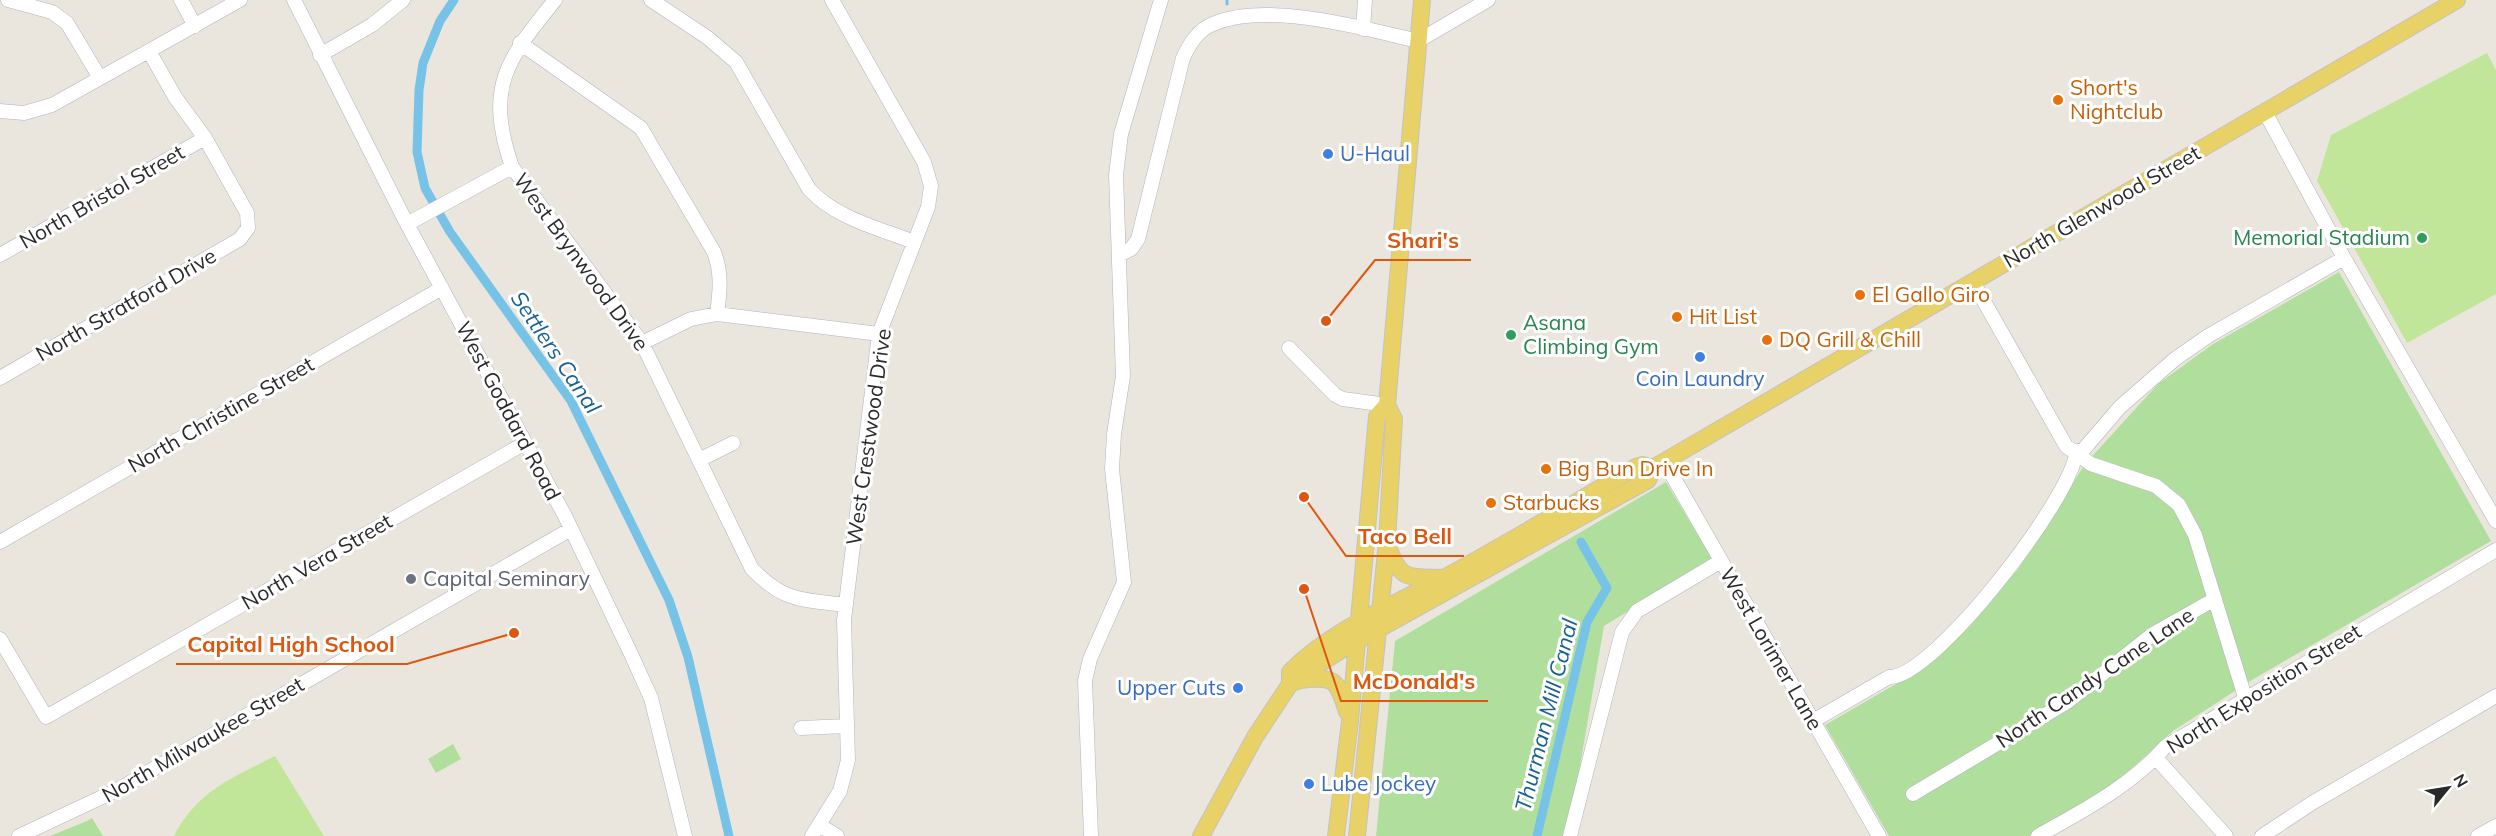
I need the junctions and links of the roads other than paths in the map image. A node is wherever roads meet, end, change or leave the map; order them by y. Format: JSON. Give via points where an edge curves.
{"nodes":[{"id":1,"x":10,"y":0,"type":"edge"},
{"id":2,"x":181,"y":0,"type":"edge"},
{"id":3,"x":240,"y":0,"type":"edge"},
{"id":4,"x":294,"y":0,"type":"edge"},
{"id":5,"x":403,"y":0,"type":"edge"},
{"id":6,"x":555,"y":0,"type":"edge"},
{"id":7,"x":651,"y":0,"type":"edge"},
{"id":8,"x":832,"y":0,"type":"edge"},
{"id":9,"x":1161,"y":0,"type":"edge"},
{"id":10,"x":1365,"y":0,"type":"edge"},
{"id":11,"x":1422,"y":0,"type":"edge"},
{"id":12,"x":1488,"y":0,"type":"edge"},
{"id":13,"x":2457,"y":0,"type":"edge"},
{"id":14,"x":195,"y":26,"type":"junction"},
{"id":15,"x":1363,"y":29,"type":"junction"},
{"id":16,"x":1418,"y":41,"type":"junction"},
{"id":17,"x":520,"y":43,"type":"junction"},
{"id":18,"x":149,"y":51,"type":"junction"},
{"id":19,"x":320,"y":55,"type":"junction"},
{"id":20,"x":100,"y":78,"type":"junction"},
{"id":21,"x":0,"y":111,"type":"edge"},
{"id":22,"x":2265,"y":112,"type":"junction"},
{"id":23,"x":205,"y":138,"type":"junction"},
{"id":24,"x":512,"y":167,"type":"junction"},
{"id":25,"x":407,"y":224,"type":"junction"},
{"id":26,"x":914,"y":242,"type":"junction"},
{"id":27,"x":1121,"y":254,"type":"junction"},
{"id":28,"x":0,"y":255,"type":"edge"},
{"id":29,"x":2344,"y":258,"type":"junction"},
{"id":30,"x":1973,"y":282,"type":"junction"},
{"id":31,"x":442,"y":288,"type":"junction"},
{"id":32,"x":717,"y":314,"type":"junction"},
{"id":33,"x":879,"y":334,"type":"junction"},
{"id":34,"x":642,"y":343,"type":"junction"},
{"id":35,"x":1289,"y":348,"type":"dead end"},
{"id":36,"x":0,"y":378,"type":"edge"},
{"id":37,"x":1386,"y":405,"type":"junction"},
{"id":38,"x":525,"y":443,"type":"junction"},
{"id":39,"x":733,"y":443,"type":"dead end"},
{"id":40,"x":2076,"y":452,"type":"junction"},
{"id":41,"x":699,"y":460,"type":"junction"},
{"id":42,"x":1658,"y":464,"type":"junction"},
{"id":43,"x":2496,"y":521,"type":"edge"},
{"id":44,"x":571,"y":529,"type":"junction"},
{"id":45,"x":0,"y":542,"type":"edge"},
{"id":46,"x":1387,"y":542,"type":"junction"},
{"id":47,"x":2496,"y":550,"type":"edge"},
{"id":48,"x":1721,"y":561,"type":"junction"},
{"id":49,"x":1444,"y":578,"type":"junction"},
{"id":50,"x":2215,"y":599,"type":"junction"},
{"id":51,"x":846,"y":605,"type":"junction"},
{"id":52,"x":1379,"y":613,"type":"junction"},
{"id":53,"x":1358,"y":624,"type":"junction"},
{"id":54,"x":1378,"y":631,"type":"junction"},
{"id":55,"x":0,"y":639,"type":"edge"},
{"id":56,"x":1357,"y":642,"type":"junction"},
{"id":57,"x":1295,"y":682,"type":"junction"},
{"id":58,"x":2496,"y":696,"type":"edge"},
{"id":59,"x":2245,"y":697,"type":"junction"},
{"id":60,"x":1813,"y":721,"type":"junction"},
{"id":61,"x":1350,"y":722,"type":"junction"},
{"id":62,"x":847,"y":726,"type":"junction"},
{"id":63,"x":801,"y":728,"type":"dead end"},
{"id":64,"x":2156,"y":758,"type":"junction"},
{"id":65,"x":1913,"y":794,"type":"dead end"},
{"id":66,"x":2496,"y":826,"type":"edge"},
{"id":67,"x":816,"y":831,"type":"edge"},
{"id":68,"x":19,"y":836,"type":"edge"},
{"id":69,"x":685,"y":836,"type":"edge"},
{"id":70,"x":837,"y":836,"type":"edge"},
{"id":71,"x":1091,"y":836,"type":"edge"},
{"id":72,"x":1201,"y":836,"type":"edge"},
{"id":73,"x":1336,"y":836,"type":"edge"},
{"id":74,"x":1357,"y":836,"type":"edge"},
{"id":75,"x":1570,"y":836,"type":"edge"},
{"id":76,"x":1879,"y":836,"type":"edge"},
{"id":77,"x":2038,"y":836,"type":"edge"},
{"id":78,"x":2226,"y":836,"type":"edge"},
{"id":79,"x":2262,"y":836,"type":"edge"},
{"id":80,"x":2478,"y":836,"type":"edge"}],
"edges":[{"from":1,"to":20,"type":"street","via":[[52,12],[67,22]]},
{"from":2,"to":14,"type":"street"},
{"from":3,"to":14,"type":"street"},
{"from":4,"to":19,"type":"street","name":"West Goddard Road"},
{"from":5,"to":19,"type":"street","via":[[372,25]]},
{"from":6,"to":17,"type":"street","name":"West Brynwood Drive"},
{"from":7,"to":26,"type":"street","via":[[736,62],[809,189],[820,201],[835,212]]},
{"from":8,"to":26,"type":"street","name":"West Crestwood Drive","via":[[924,162],[931,186]]},
{"from":9,"to":27,"type":"street","via":[[1121,134],[1116,175]]},
{"from":10,"to":15,"type":"street"},
{"from":11,"to":16,"type":"main road"},
{"from":12,"to":16,"type":"street"},
{"from":13,"to":22,"type":"main road","name":"North Glenwood Street"},
{"from":14,"to":18,"type":"street"},
{"from":15,"to":16,"type":"street"},
{"from":15,"to":27,"type":"street","via":[[1292,16],[1251,16],[1212,24],[1195,36],[1183,58],[1138,239]]},
{"from":16,"to":37,"type":"main road"},
{"from":17,"to":24,"type":"street","name":"West Brynwood Drive","via":[[507,66],[499,104],[501,135]]},
{"from":17,"to":32,"type":"street","via":[[641,128],[714,252],[721,284]]},
{"from":18,"to":20,"type":"street"},
{"from":18,"to":23,"type":"street","via":[[175,97]]},
{"from":19,"to":25,"type":"street","name":"West Goddard Road"},
{"from":20,"to":21,"type":"street","via":[[38,111]]},
{"from":22,"to":29,"type":"street"},
{"from":22,"to":30,"type":"main road","name":"North Glenwood Street"},
{"from":23,"to":28,"type":"street","name":"North Bristol Street"},
{"from":23,"to":36,"type":"street","name":"North Stratford Drive","via":[[247,213],[248,228],[240,239]]},
{"from":24,"to":25,"type":"street"},
{"from":24,"to":34,"type":"street","name":"West Brynwood Drive"},
{"from":25,"to":31,"type":"street","name":"West Goddard Road"},
{"from":26,"to":33,"type":"street","name":"West Crestwood Drive"},
{"from":27,"to":71,"type":"street","via":[[1123,376],[1113,469],[1124,582],[1090,659],[1085,681]]},
{"from":29,"to":40,"type":"street","via":[[2175,359],[2146,381],[2084,449]]},
{"from":29,"to":43,"type":"street"},
{"from":30,"to":40,"type":"street","via":[[2066,446]]},
{"from":30,"to":42,"type":"main road","name":"North Glenwood Street"},
{"from":31,"to":38,"type":"street","name":"West Goddard Road"},
{"from":31,"to":45,"type":"street","name":"North Christine Street"},
{"from":32,"to":33,"type":"street"},
{"from":32,"to":34,"type":"street","via":[[691,319]]},
{"from":33,"to":51,"type":"street","name":"West Crestwood Drive"},
{"from":34,"to":41,"type":"street","name":"West Brynwood Drive"},
{"from":35,"to":37,"type":"street","via":[[1335,395]]},
{"from":37,"to":46,"type":"main road","via":[[1394,419]]},
{"from":37,"to":53,"type":"main road","via":[[1377,416]]},
{"from":38,"to":44,"type":"street","name":"West Goddard Road"},
{"from":38,"to":55,"type":"street","name":"North Vera Street","via":[[46,717]]},
{"from":39,"to":41,"type":"street"},
{"from":40,"to":50,"type":"street","via":[[2091,464],[2156,486],[2179,505],[2195,535]]},
{"from":40,"to":60,"type":"street","via":[[2073,471],[2010,569],[1982,603],[1926,657],[1897,677],[1889,677]]},
{"from":41,"to":51,"type":"street","name":"West Brynwood Drive","via":[[752,569],[771,589],[793,598]]},
{"from":42,"to":48,"type":"street","name":"West Lorimer Lane"},
{"from":42,"to":49,"type":"main road","name":"North Glenwood Street","via":[[1636,467]]},
{"from":42,"to":54,"type":"main road","name":"North Glenwood Street","via":[[1648,480]]},
{"from":44,"to":68,"type":"street","name":"North Milwaukee Street","via":[[117,790]]},
{"from":44,"to":69,"type":"street","name":"West Goddard Road","via":[[651,698]]},
{"from":46,"to":49,"type":"main road","via":[[1395,568],[1403,574]]},
{"from":46,"to":52,"type":"main road"},
{"from":47,"to":59,"type":"street","name":"North Exposition Street"},
{"from":48,"to":60,"type":"street","name":"West Lorimer Lane"},
{"from":48,"to":75,"type":"street","via":[[1637,611],[1622,632]]},
{"from":49,"to":52,"type":"main road","name":"North Glenwood Street"},
{"from":50,"to":59,"type":"street"},
{"from":50,"to":65,"type":"street","name":"North Candy Cane Lane","via":[[2153,634],[2067,702]]},
{"from":51,"to":62,"type":"street","name":"West Crestwood Drive"},
{"from":52,"to":53,"type":"main road","name":"North Glenwood Street"},
{"from":52,"to":54,"type":"main road"},
{"from":53,"to":56,"type":"main road"},
{"from":53,"to":57,"type":"main road","name":"North Glenwood Street","via":[[1302,659],[1290,672]]},
{"from":54,"to":56,"type":"main road","name":"North Glenwood Street"},
{"from":54,"to":74,"type":"main road"},
{"from":56,"to":57,"type":"main road","name":"North Glenwood Street"},
{"from":56,"to":61,"type":"main road"},
{"from":57,"to":61,"type":"main road","via":[[1320,678],[1333,681],[1339,687]]},
{"from":57,"to":72,"type":"main road","name":"North Glenwood Street","via":[[1254,737]]},
{"from":58,"to":79,"type":"street"},
{"from":59,"to":64,"type":"street","name":"North Exposition Street","via":[[2165,747]]},
{"from":60,"to":76,"type":"street","name":"West Lorimer Lane"},
{"from":61,"to":73,"type":"main road"},
{"from":62,"to":63,"type":"street"},
{"from":62,"to":67,"type":"street","name":"West Crestwood Drive","via":[[846,776]]},
{"from":64,"to":77,"type":"street","name":"North Exposition Street","via":[[2092,806]]},
{"from":64,"to":78,"type":"street"},
{"from":66,"to":80,"type":"street"},
{"from":67,"to":70,"type":"street","name":"West Crestwood Drive"}]}
